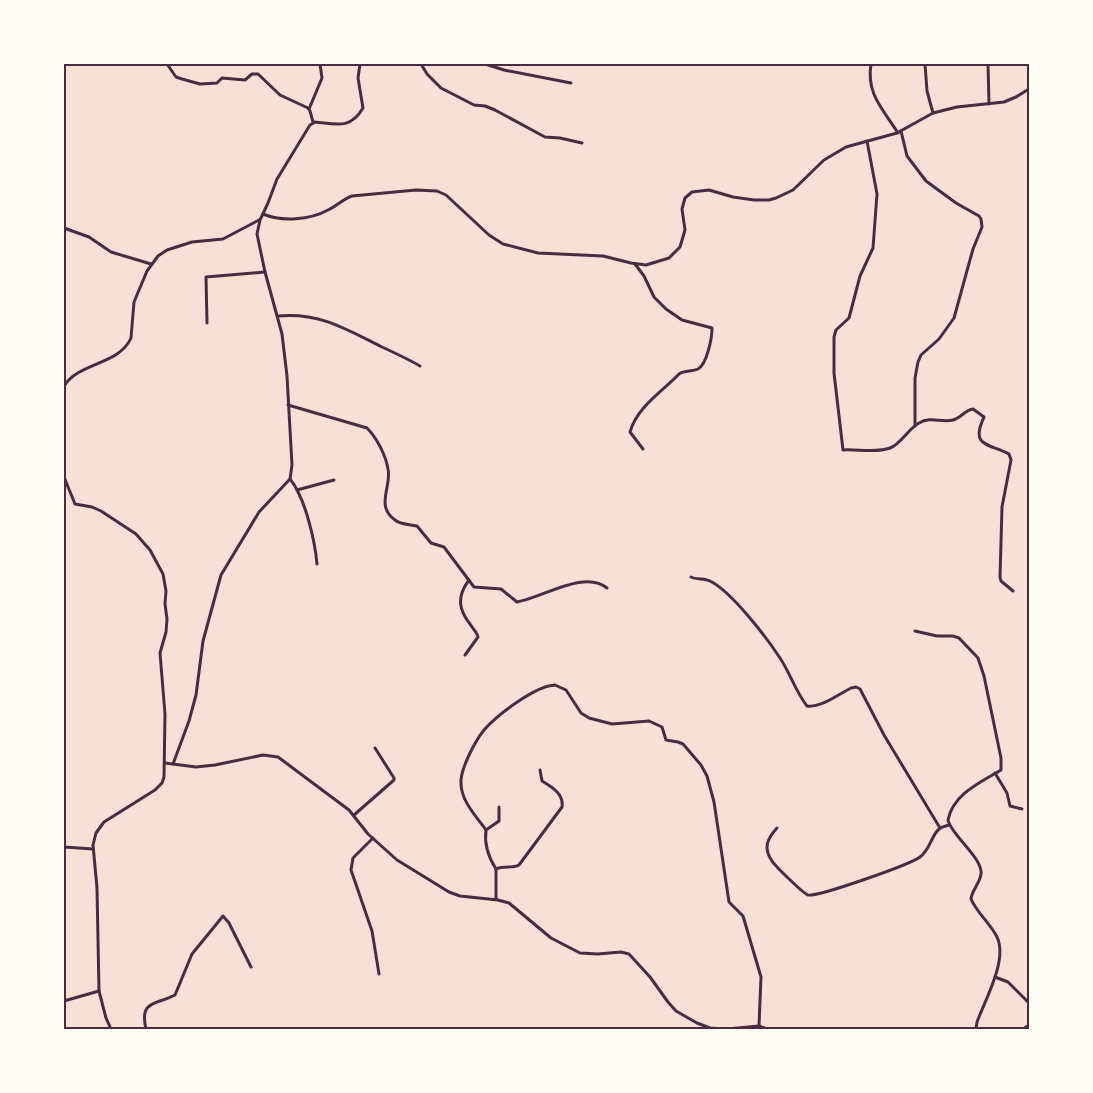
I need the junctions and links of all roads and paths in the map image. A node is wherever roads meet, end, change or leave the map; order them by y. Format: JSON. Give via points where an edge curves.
{"nodes":[{"id":1,"x":167,"y":64,"type":"edge"},
{"id":2,"x":320,"y":64,"type":"edge"},
{"id":3,"x":360,"y":64,"type":"edge"},
{"id":4,"x":421,"y":64,"type":"edge"},
{"id":5,"x":485,"y":64,"type":"edge"},
{"id":6,"x":872,"y":64,"type":"edge"},
{"id":7,"x":924,"y":64,"type":"edge"},
{"id":8,"x":988,"y":64,"type":"edge"},
{"id":9,"x":571,"y":84,"type":"dead end"},
{"id":10,"x":1029,"y":89,"type":"edge"},
{"id":11,"x":989,"y":104,"type":"junction"},
{"id":12,"x":309,"y":109,"type":"junction"},
{"id":13,"x":933,"y":113,"type":"junction"},
{"id":14,"x":313,"y":122,"type":"junction"},
{"id":15,"x":900,"y":132,"type":"junction"},
{"id":16,"x":867,"y":141,"type":"junction"},
{"id":17,"x":582,"y":143,"type":"dead end"},
{"id":18,"x":263,"y":214,"type":"junction"},
{"id":19,"x":260,"y":220,"type":"junction"},
{"id":20,"x":64,"y":228,"type":"edge"},
{"id":21,"x":151,"y":264,"type":"junction"},
{"id":22,"x":634,"y":264,"type":"junction"},
{"id":23,"x":264,"y":272,"type":"junction"},
{"id":24,"x":278,"y":316,"type":"junction"},
{"id":25,"x":207,"y":323,"type":"dead end"},
{"id":26,"x":420,"y":366,"type":"dead end"},
{"id":27,"x":64,"y":386,"type":"edge"},
{"id":28,"x":288,"y":405,"type":"junction"},
{"id":29,"x":915,"y":426,"type":"junction"},
{"id":30,"x":643,"y":449,"type":"dead end"},
{"id":31,"x":64,"y":476,"type":"edge"},
{"id":32,"x":290,"y":479,"type":"junction"},
{"id":33,"x":334,"y":480,"type":"dead end"},
{"id":34,"x":297,"y":490,"type":"junction"},
{"id":35,"x":317,"y":564,"type":"dead end"},
{"id":36,"x":691,"y":577,"type":"dead end"},
{"id":37,"x":469,"y":580,"type":"junction"},
{"id":38,"x":607,"y":588,"type":"dead end"},
{"id":39,"x":1013,"y":591,"type":"dead end"},
{"id":40,"x":915,"y":631,"type":"dead end"},
{"id":41,"x":465,"y":655,"type":"dead end"},
{"id":42,"x":375,"y":748,"type":"dead end"},
{"id":43,"x":165,"y":763,"type":"junction"},
{"id":44,"x":173,"y":764,"type":"junction"},
{"id":45,"x":540,"y":770,"type":"dead end"},
{"id":46,"x":996,"y":774,"type":"junction"},
{"id":47,"x":499,"y":807,"type":"dead end"},
{"id":48,"x":1022,"y":809,"type":"dead end"},
{"id":49,"x":354,"y":815,"type":"junction"},
{"id":50,"x":949,"y":825,"type":"junction"},
{"id":51,"x":777,"y":828,"type":"dead end"},
{"id":52,"x":940,"y":828,"type":"junction"},
{"id":53,"x":486,"y":830,"type":"junction"},
{"id":54,"x":373,"y":838,"type":"junction"},
{"id":55,"x":64,"y":847,"type":"edge"},
{"id":56,"x":93,"y":849,"type":"junction"},
{"id":57,"x":496,"y":869,"type":"junction"},
{"id":58,"x":496,"y":899,"type":"junction"},
{"id":59,"x":251,"y":967,"type":"dead end"},
{"id":60,"x":379,"y":974,"type":"dead end"},
{"id":61,"x":995,"y":977,"type":"junction"},
{"id":62,"x":99,"y":990,"type":"junction"},
{"id":63,"x":64,"y":1001,"type":"edge"},
{"id":64,"x":1029,"y":1003,"type":"edge"},
{"id":65,"x":1029,"y":1025,"type":"edge"},
{"id":66,"x":759,"y":1026,"type":"junction"},
{"id":67,"x":111,"y":1029,"type":"edge"},
{"id":68,"x":146,"y":1029,"type":"edge"},
{"id":69,"x":726,"y":1029,"type":"edge"},
{"id":70,"x":767,"y":1029,"type":"edge"},
{"id":71,"x":976,"y":1029,"type":"edge"},
{"id":72,"x":1023,"y":1029,"type":"edge"}],
"edges":[{"from":1,"to":12,"type":"street","via":[[176,77],[200,84],[216,83],[222,78],[245,80],[252,74],[258,74],[280,95]]},
{"from":2,"to":12,"type":"street","via":[[322,78]]},
{"from":3,"to":14,"type":"street","via":[[358,78],[363,108],[359,115],[340,126]]},
{"from":4,"to":17,"type":"street","via":[[441,88],[474,106],[495,110],[545,137]]},
{"from":5,"to":9,"type":"street"},
{"from":6,"to":15,"type":"street","via":[[869,78],[872,89],[880,107]]},
{"from":7,"to":13,"type":"street"},
{"from":8,"to":11,"type":"street"},
{"from":10,"to":11,"type":"street","via":[[1010,100]]},
{"from":11,"to":13,"type":"street"},
{"from":12,"to":14,"type":"street"},
{"from":13,"to":15,"type":"street"},
{"from":14,"to":18,"type":"street","via":[[277,179]]},
{"from":15,"to":16,"type":"street"},
{"from":15,"to":29,"type":"street","via":[[907,156],[926,181],[979,216],[982,223],[954,318],[939,339],[921,354],[918,362]]},
{"from":16,"to":22,"type":"street","via":[[834,153],[793,190],[776,198],[754,200],[703,190],[692,192],[683,203],[685,230],[677,252],[660,262]]},
{"from":16,"to":29,"type":"street","via":[[877,194],[873,248],[858,282],[849,318],[836,330],[834,337],[834,373],[843,450],[888,449]]},
{"from":18,"to":19,"type":"street"},
{"from":18,"to":22,"type":"street","via":[[270,218],[304,218],[320,214],[352,196],[431,190],[446,195],[503,244],[538,254],[603,256]]},
{"from":19,"to":21,"type":"street","via":[[223,240],[199,241],[167,250]]},
{"from":19,"to":23,"type":"street","via":[[258,234]]},
{"from":20,"to":21,"type":"street","via":[[89,237],[111,252]]},
{"from":21,"to":27,"type":"street","via":[[134,302],[129,342],[120,352],[76,374]]},
{"from":22,"to":30,"type":"street","via":[[644,276],[654,298],[666,309],[682,320],[712,328],[710,346],[702,366],[680,374],[638,416],[630,432]]},
{"from":23,"to":24,"type":"street"},
{"from":23,"to":25,"type":"street","via":[[206,277]]},
{"from":24,"to":26,"type":"street","via":[[323,319]]},
{"from":24,"to":28,"type":"street","via":[[286,362]]},
{"from":28,"to":32,"type":"street"},
{"from":28,"to":37,"type":"street","via":[[367,428],[389,470],[384,500],[392,518],[402,524],[417,526],[431,543],[444,546]]},
{"from":29,"to":39,"type":"street","via":[[930,419],[955,420],[973,409],[984,417],[978,436],[981,442],[1010,456],[1002,508],[1000,577]]},
{"from":31,"to":43,"type":"street","via":[[75,504],[92,507],[136,534],[150,550],[163,574],[167,619],[160,653]]},
{"from":32,"to":34,"type":"street"},
{"from":32,"to":44,"type":"street","via":[[259,512],[221,575],[203,641],[196,695]]},
{"from":33,"to":34,"type":"street"},
{"from":34,"to":35,"type":"street","via":[[314,539]]},
{"from":36,"to":52,"type":"street","via":[[709,580],[733,599],[775,651],[807,706],[820,704],[851,688],[860,689]]},
{"from":37,"to":38,"type":"street","via":[[474,587],[501,589],[517,602],[578,582],[594,581]]},
{"from":37,"to":41,"type":"street","via":[[461,593],[460,607],[478,637]]},
{"from":40,"to":46,"type":"street","via":[[959,638],[978,658],[1001,758],[1001,770]]},
{"from":42,"to":49,"type":"street","via":[[394,780]]},
{"from":43,"to":44,"type":"street"},
{"from":43,"to":56,"type":"street","via":[[164,777],[158,787],[104,822],[96,833]]},
{"from":44,"to":49,"type":"street","via":[[211,766],[263,755],[278,757]]},
{"from":45,"to":57,"type":"street","via":[[542,782],[554,788],[561,797],[562,807],[519,865]]},
{"from":46,"to":48,"type":"street","via":[[1010,806]]},
{"from":46,"to":50,"type":"street","via":[[963,794],[951,811]]},
{"from":47,"to":53,"type":"street","via":[[499,821]]},
{"from":49,"to":54,"type":"street"},
{"from":50,"to":52,"type":"street"},
{"from":50,"to":61,"type":"street","via":[[981,869],[971,899],[1000,943]]},
{"from":51,"to":52,"type":"street","via":[[768,840],[768,854],[775,865],[810,895],[913,861],[923,855]]},
{"from":53,"to":57,"type":"street","via":[[490,859]]},
{"from":53,"to":66,"type":"street","via":[[464,798],[460,782],[462,775],[484,730],[530,694],[555,685],[566,690],[581,713],[589,718],[612,724],[649,721],[662,727],[666,740],[683,744],[707,776],[729,902],[743,916],[761,977]]},
{"from":54,"to":58,"type":"street","via":[[397,860],[449,892]]},
{"from":54,"to":60,"type":"street","via":[[354,858],[351,870],[372,931]]},
{"from":55,"to":56,"type":"street"},
{"from":56,"to":62,"type":"street","via":[[98,888]]},
{"from":57,"to":58,"type":"street"},
{"from":58,"to":69,"type":"street","via":[[514,906],[551,938],[575,951],[629,954],[676,1011],[697,1024]]},
{"from":59,"to":68,"type":"street","via":[[223,916],[192,954],[175,995],[148,1006],[144,1017]]},
{"from":61,"to":64,"type":"street","via":[[1008,982]]},
{"from":61,"to":71,"type":"street"},
{"from":62,"to":63,"type":"street"},
{"from":62,"to":67,"type":"street"},
{"from":65,"to":72,"type":"street"},
{"from":66,"to":69,"type":"street"},
{"from":66,"to":70,"type":"street"}]}
